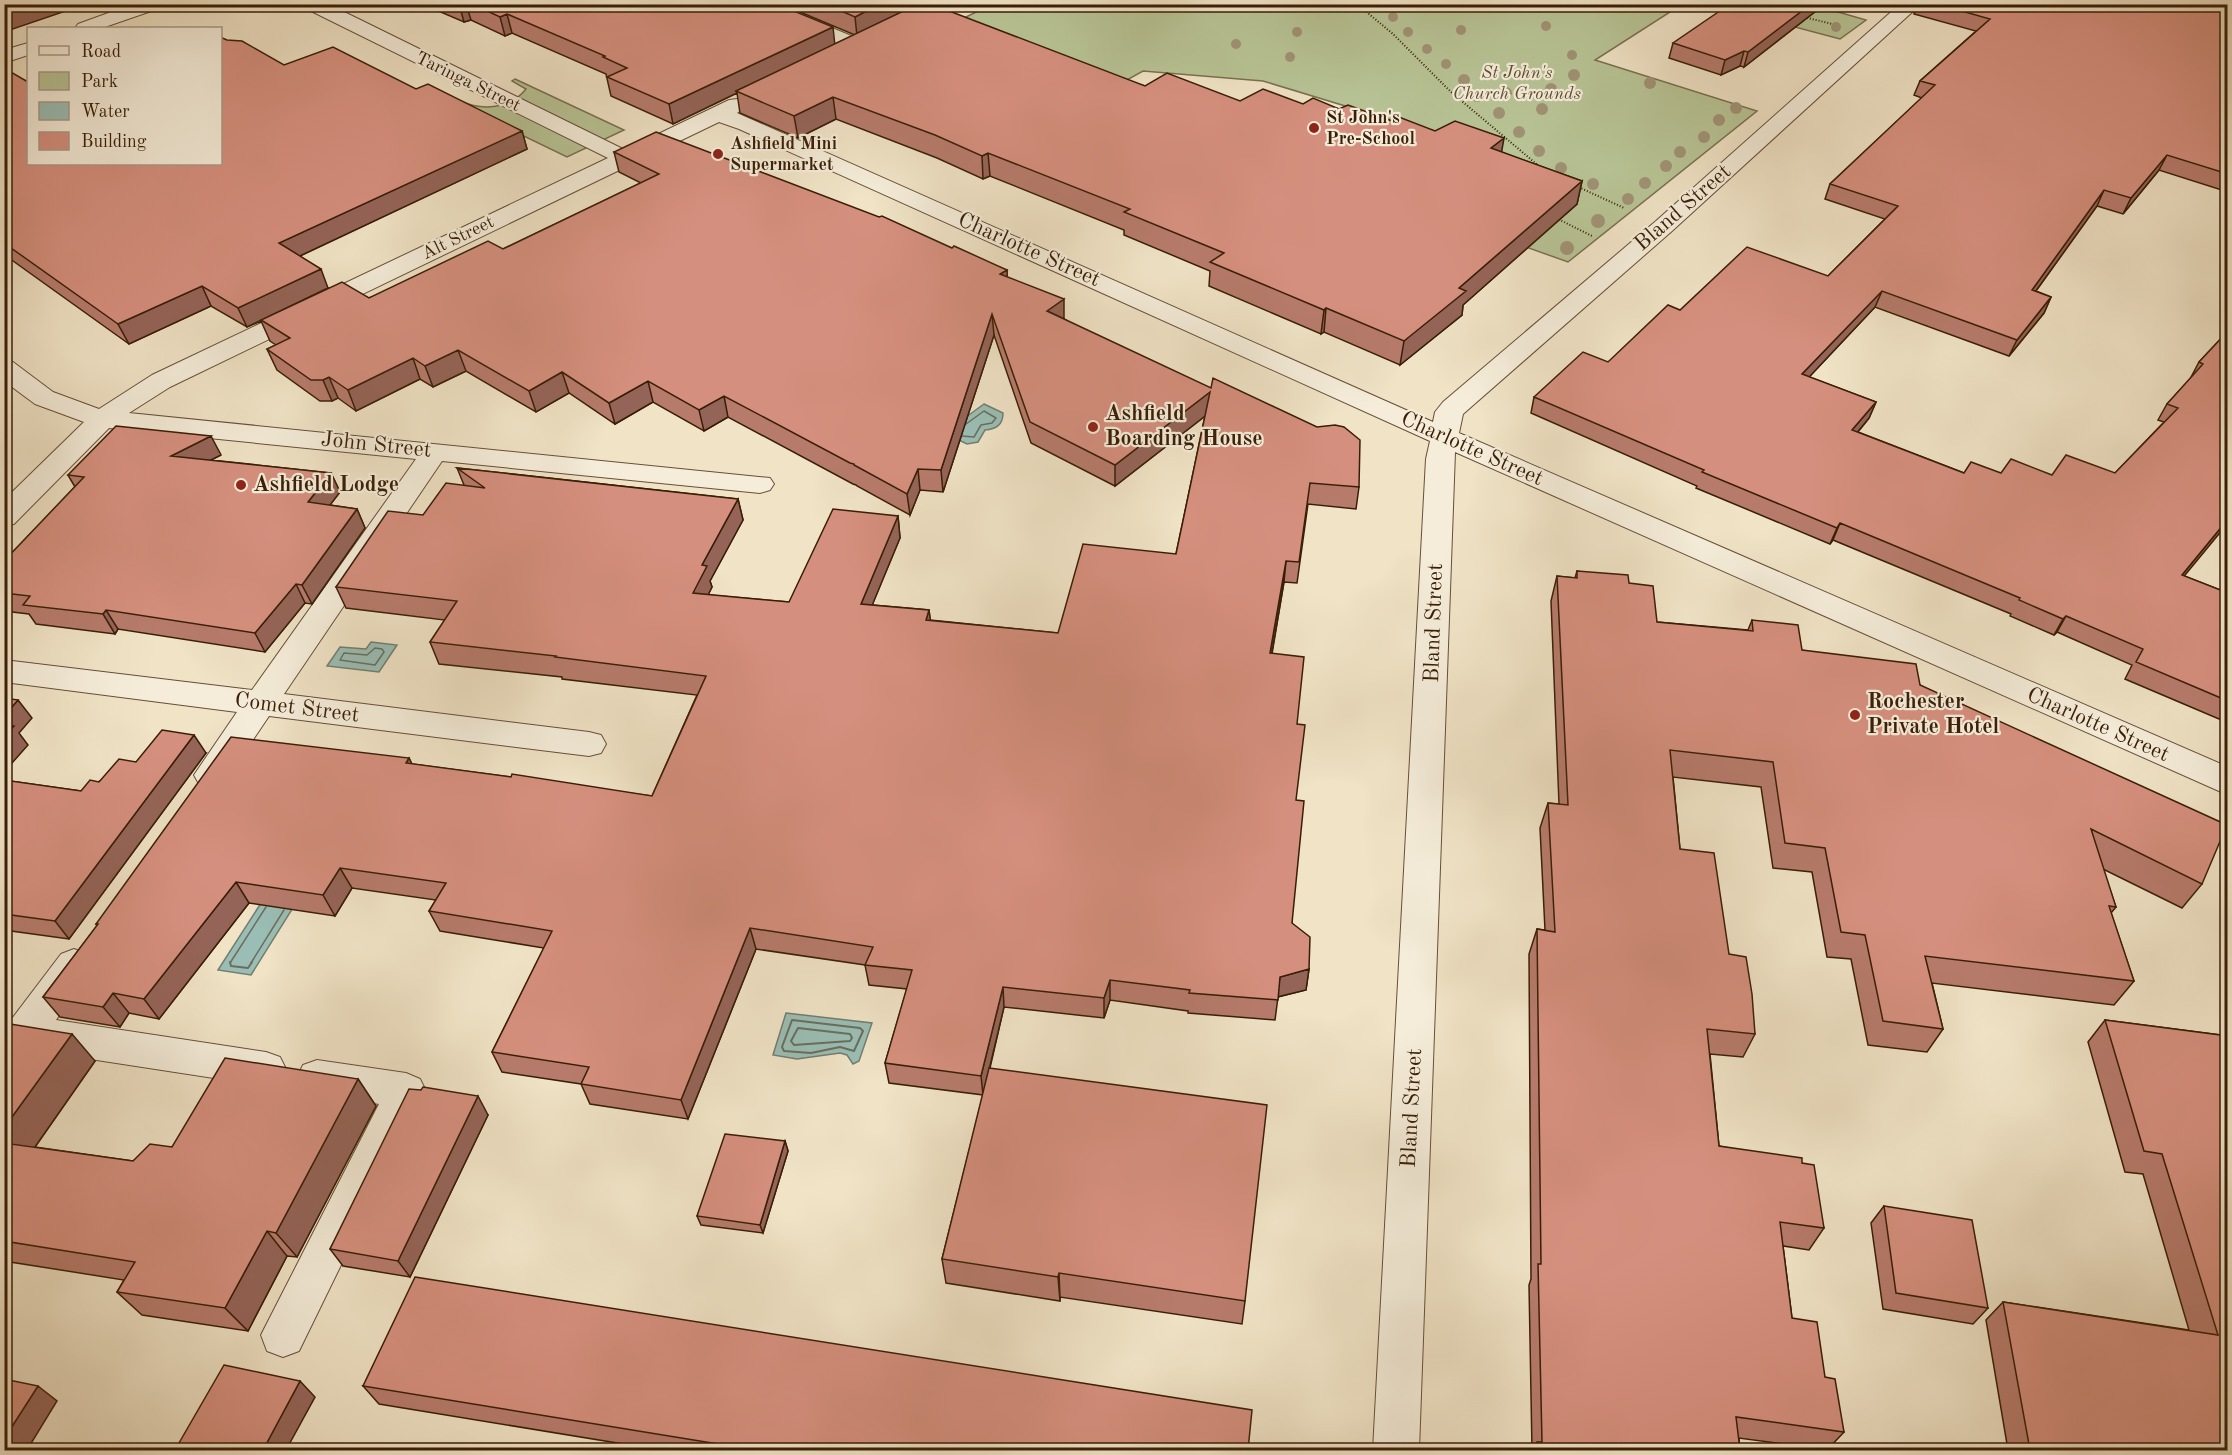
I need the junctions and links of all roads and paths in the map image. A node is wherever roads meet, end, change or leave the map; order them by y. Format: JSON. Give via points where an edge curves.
{"nodes":[{"id":1,"x":153,"y":4,"type":"edge"},
{"id":2,"x":312,"y":4,"type":"edge"},
{"id":3,"x":756,"y":4,"type":"edge"},
{"id":4,"x":944,"y":4,"type":"edge"},
{"id":5,"x":1357,"y":4,"type":"edge"},
{"id":6,"x":1912,"y":4,"type":"edge"},
{"id":7,"x":1803,"y":17,"type":"edge"},
{"id":8,"x":1834,"y":24,"type":"dead end"},
{"id":9,"x":88,"y":27,"type":"edge"},
{"id":10,"x":859,"y":46,"type":"junction"},
{"id":11,"x":27,"y":49,"type":"edge"},
{"id":12,"x":839,"y":56,"type":"edge"},
{"id":13,"x":4,"y":57,"type":"edge"},
{"id":14,"x":758,"y":94,"type":"edge"},
{"id":15,"x":718,"y":114,"type":"junction"},
{"id":16,"x":624,"y":158,"type":"junction"},
{"id":17,"x":1540,"y":167,"type":"edge"},
{"id":18,"x":1569,"y":183,"type":"edge"},
{"id":19,"x":1664,"y":226,"type":"junction"},
{"id":20,"x":4,"y":368,"type":"edge"},
{"id":21,"x":102,"y":419,"type":"junction"},
{"id":22,"x":1444,"y":437,"type":"junction"},
{"id":23,"x":435,"y":452,"type":"junction"},
{"id":24,"x":760,"y":484,"type":"dead end"},
{"id":25,"x":4,"y":517,"type":"edge"},
{"id":26,"x":4,"y":671,"type":"edge"},
{"id":27,"x":262,"y":704,"type":"junction"},
{"id":28,"x":589,"y":744,"type":"dead end"},
{"id":29,"x":2228,"y":782,"type":"edge"},
{"id":30,"x":193,"y":800,"type":"edge"},
{"id":31,"x":88,"y":945,"type":"edge"},
{"id":32,"x":15,"y":1030,"type":"edge"},
{"id":33,"x":283,"y":1335,"type":"dead end"},
{"id":34,"x":1396,"y":1450,"type":"edge"}],
"edges":[{"from":1,"to":9,"type":"street"},
{"from":2,"to":16,"type":"street","name":"Taringa Street"},
{"from":3,"to":10,"type":"street"},
{"from":4,"to":10,"type":"street"},
{"from":5,"to":17,"type":"path","via":[[1451,92]]},
{"from":6,"to":19,"type":"street","name":"Bland Street"},
{"from":7,"to":8,"type":"path"},
{"from":10,"to":12,"type":"street"},
{"from":11,"to":13,"type":"street"},
{"from":14,"to":15,"type":"street","name":"Alt Street"},
{"from":15,"to":16,"type":"street","name":"Alt Street"},
{"from":15,"to":22,"type":"street","name":"Charlotte Street"},
{"from":16,"to":21,"type":"street","name":"Alt Street","via":[[161,381]]},
{"from":18,"to":19,"type":"path"},
{"from":19,"to":22,"type":"street","name":"Bland Street","via":[[1453,408]]},
{"from":20,"to":21,"type":"street","name":"John Street","via":[[44,398]]},
{"from":21,"to":23,"type":"street","name":"John Street"},
{"from":21,"to":25,"type":"street","name":"Alt Street"},
{"from":22,"to":29,"type":"street","name":"Charlotte Street"},
{"from":22,"to":34,"type":"street","name":"Bland Street"},
{"from":23,"to":24,"type":"street","name":"John Street"},
{"from":23,"to":27,"type":"street"},
{"from":26,"to":27,"type":"street","name":"Comet Street"},
{"from":27,"to":28,"type":"street","name":"Comet Street"},
{"from":27,"to":30,"type":"street"},
{"from":31,"to":32,"type":"street"},
{"from":32,"to":33,"type":"street","via":[[406,1091]]}]}
